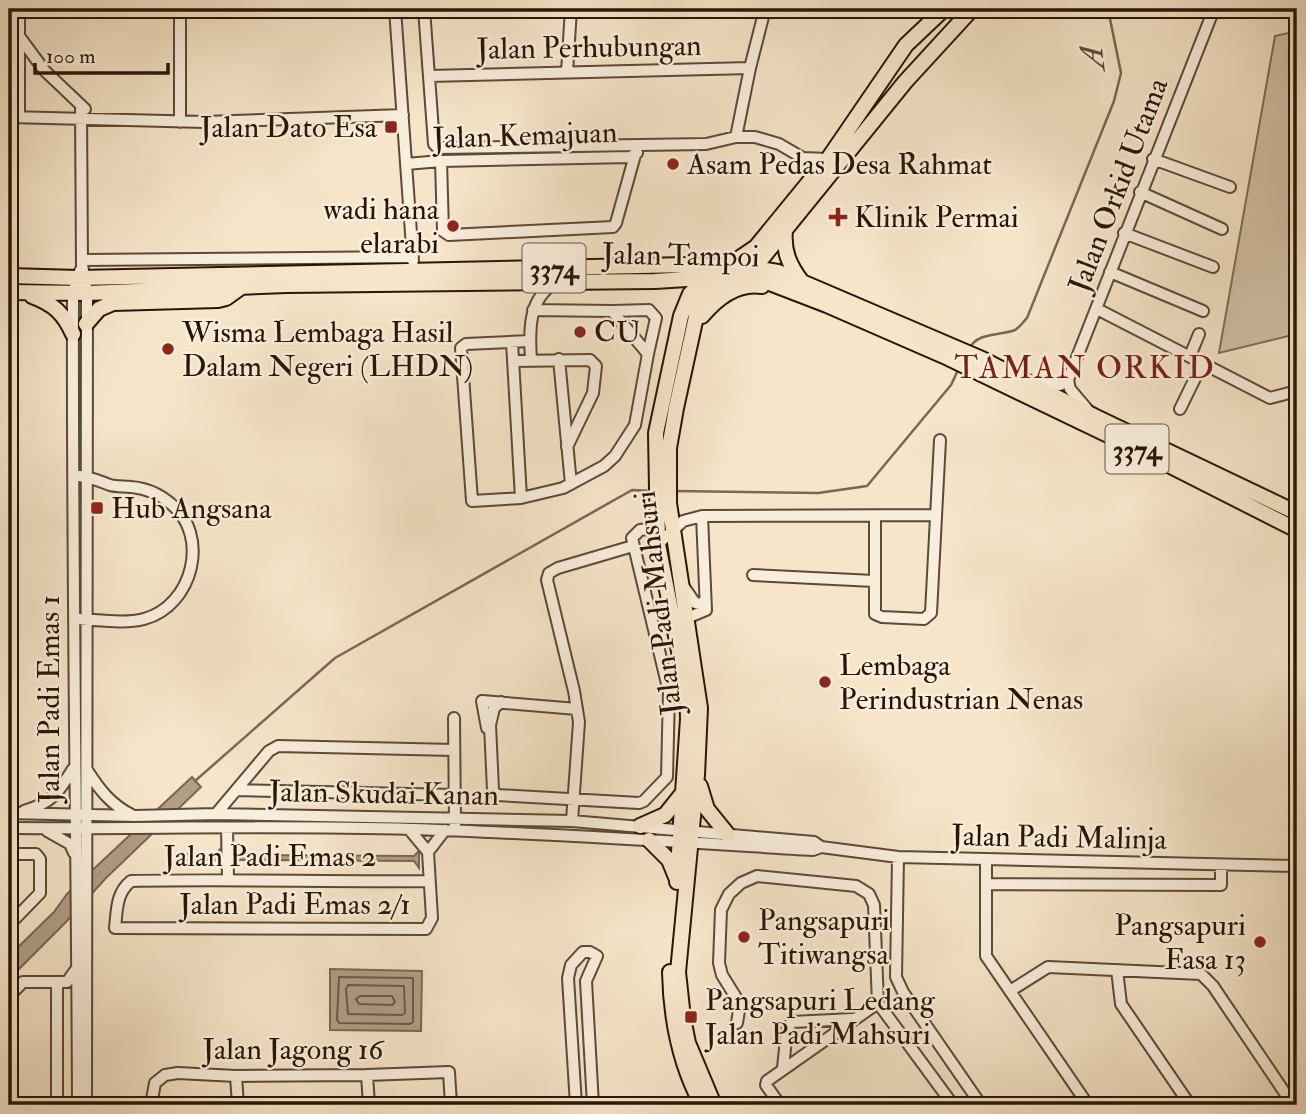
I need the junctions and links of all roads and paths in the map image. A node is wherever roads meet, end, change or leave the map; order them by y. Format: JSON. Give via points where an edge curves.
{"nodes":[{"id":1,"x":19,"y":9,"type":"edge"},
{"id":2,"x":180,"y":9,"type":"edge"},
{"id":3,"x":395,"y":9,"type":"edge"},
{"id":4,"x":424,"y":9,"type":"edge"},
{"id":5,"x":571,"y":9,"type":"edge"},
{"id":6,"x":765,"y":9,"type":"edge"},
{"id":7,"x":944,"y":9,"type":"edge"},
{"id":8,"x":972,"y":9,"type":"edge"},
{"id":9,"x":1214,"y":9,"type":"edge"},
{"id":10,"x":19,"y":36,"type":"junction"},
{"id":11,"x":915,"y":36,"type":"junction"},
{"id":12,"x":933,"y":51,"type":"junction"},
{"id":13,"x":750,"y":68,"type":"junction"},
{"id":14,"x":567,"y":72,"type":"junction"},
{"id":15,"x":429,"y":76,"type":"junction"},
{"id":16,"x":81,"y":105,"type":"junction"},
{"id":17,"x":403,"y":115,"type":"junction"},
{"id":18,"x":14,"y":117,"type":"edge"},
{"id":19,"x":80,"y":119,"type":"junction"},
{"id":20,"x":103,"y":120,"type":"junction"},
{"id":21,"x":180,"y":122,"type":"junction"},
{"id":22,"x":736,"y":137,"type":"junction"},
{"id":23,"x":648,"y":145,"type":"junction"},
{"id":24,"x":635,"y":155,"type":"junction"},
{"id":25,"x":803,"y":158,"type":"junction"},
{"id":26,"x":828,"y":159,"type":"junction"},
{"id":27,"x":1153,"y":159,"type":"junction"},
{"id":28,"x":441,"y":161,"type":"junction"},
{"id":29,"x":406,"y":164,"type":"junction"},
{"id":30,"x":810,"y":180,"type":"junction"},
{"id":31,"x":1230,"y":187,"type":"dead end"},
{"id":32,"x":1140,"y":192,"type":"junction"},
{"id":33,"x":1222,"y":229,"type":"dead end"},
{"id":34,"x":785,"y":230,"type":"junction"},
{"id":35,"x":767,"y":232,"type":"junction"},
{"id":36,"x":1124,"y":233,"type":"junction"},
{"id":37,"x":694,"y":265,"type":"junction"},
{"id":38,"x":1213,"y":267,"type":"dead end"},
{"id":39,"x":753,"y":268,"type":"junction"},
{"id":40,"x":81,"y":270,"type":"junction"},
{"id":41,"x":413,"y":270,"type":"junction"},
{"id":42,"x":731,"y":271,"type":"junction"},
{"id":43,"x":1110,"y":272,"type":"junction"},
{"id":44,"x":9,"y":276,"type":"edge"},
{"id":45,"x":705,"y":278,"type":"junction"},
{"id":46,"x":560,"y":280,"type":"junction"},
{"id":47,"x":655,"y":281,"type":"junction"},
{"id":48,"x":802,"y":282,"type":"junction"},
{"id":49,"x":241,"y":287,"type":"junction"},
{"id":50,"x":15,"y":292,"type":"edge"},
{"id":51,"x":80,"y":293,"type":"junction"},
{"id":52,"x":827,"y":304,"type":"junction"},
{"id":53,"x":1097,"y":309,"type":"junction"},
{"id":54,"x":533,"y":310,"type":"junction"},
{"id":55,"x":612,"y":311,"type":"junction"},
{"id":56,"x":1203,"y":311,"type":"dead end"},
{"id":57,"x":681,"y":316,"type":"junction"},
{"id":58,"x":86,"y":324,"type":"junction"},
{"id":59,"x":695,"y":324,"type":"junction"},
{"id":60,"x":73,"y":334,"type":"junction"},
{"id":61,"x":1199,"y":334,"type":"dead end"},
{"id":62,"x":529,"y":341,"type":"junction"},
{"id":63,"x":512,"y":342,"type":"junction"},
{"id":64,"x":945,"y":350,"type":"junction"},
{"id":65,"x":648,"y":354,"type":"junction"},
{"id":66,"x":1190,"y":356,"type":"junction"},
{"id":67,"x":559,"y":359,"type":"junction"},
{"id":68,"x":531,"y":360,"type":"junction"},
{"id":69,"x":513,"y":361,"type":"junction"},
{"id":70,"x":1202,"y":362,"type":"junction"},
{"id":71,"x":978,"y":365,"type":"junction"},
{"id":72,"x":1068,"y":380,"type":"junction"},
{"id":73,"x":1027,"y":382,"type":"junction"},
{"id":74,"x":1297,"y":391,"type":"edge"},
{"id":75,"x":1180,"y":409,"type":"dead end"},
{"id":76,"x":1094,"y":416,"type":"junction"},
{"id":77,"x":636,"y":421,"type":"junction"},
{"id":78,"x":657,"y":428,"type":"junction"},
{"id":79,"x":940,"y":440,"type":"dead end"},
{"id":80,"x":567,"y":447,"type":"junction"},
{"id":81,"x":663,"y":472,"type":"junction"},
{"id":82,"x":72,"y":476,"type":"junction"},
{"id":83,"x":86,"y":477,"type":"junction"},
{"id":84,"x":570,"y":484,"type":"junction"},
{"id":85,"x":521,"y":498,"type":"junction"},
{"id":86,"x":663,"y":502,"type":"junction"},
{"id":87,"x":1297,"y":513,"type":"edge"},
{"id":88,"x":936,"y":515,"type":"junction"},
{"id":89,"x":702,"y":516,"type":"junction"},
{"id":90,"x":875,"y":516,"type":"junction"},
{"id":91,"x":657,"y":528,"type":"junction"},
{"id":92,"x":673,"y":529,"type":"junction"},
{"id":93,"x":1297,"y":530,"type":"edge"},
{"id":94,"x":658,"y":544,"type":"junction"},
{"id":95,"x":633,"y":546,"type":"junction"},
{"id":96,"x":753,"y":575,"type":"dead end"},
{"id":97,"x":680,"y":578,"type":"junction"},
{"id":98,"x":874,"y":581,"type":"junction"},
{"id":99,"x":706,"y":607,"type":"junction"},
{"id":100,"x":73,"y":618,"type":"junction"},
{"id":101,"x":687,"y":618,"type":"junction"},
{"id":102,"x":86,"y":619,"type":"junction"},
{"id":103,"x":500,"y":702,"type":"junction"},
{"id":104,"x":577,"y":709,"type":"junction"},
{"id":105,"x":454,"y":718,"type":"dead end"},
{"id":106,"x":490,"y":748,"type":"junction"},
{"id":107,"x":454,"y":750,"type":"junction"},
{"id":108,"x":80,"y":767,"type":"junction"},
{"id":109,"x":697,"y":775,"type":"junction"},
{"id":110,"x":236,"y":790,"type":"junction"},
{"id":111,"x":682,"y":793,"type":"junction"},
{"id":112,"x":454,"y":795,"type":"junction"},
{"id":113,"x":573,"y":800,"type":"junction"},
{"id":114,"x":12,"y":813,"type":"edge"},
{"id":115,"x":216,"y":814,"type":"junction"},
{"id":116,"x":80,"y":815,"type":"junction"},
{"id":117,"x":138,"y":816,"type":"junction"},
{"id":118,"x":572,"y":821,"type":"junction"},
{"id":119,"x":640,"y":826,"type":"junction"},
{"id":120,"x":451,"y":827,"type":"junction"},
{"id":121,"x":9,"y":828,"type":"edge"},
{"id":122,"x":41,"y":828,"type":"junction"},
{"id":123,"x":227,"y":828,"type":"junction"},
{"id":124,"x":80,"y":829,"type":"junction"},
{"id":125,"x":409,"y":829,"type":"junction"},
{"id":126,"x":728,"y":835,"type":"junction"},
{"id":127,"x":686,"y":836,"type":"junction"},
{"id":128,"x":649,"y":841,"type":"junction"},
{"id":129,"x":821,"y":847,"type":"junction"},
{"id":130,"x":428,"y":852,"type":"junction"},
{"id":131,"x":9,"y":854,"type":"edge"},
{"id":132,"x":898,"y":858,"type":"junction"},
{"id":133,"x":76,"y":859,"type":"junction"},
{"id":134,"x":986,"y":860,"type":"junction"},
{"id":135,"x":1220,"y":865,"type":"junction"},
{"id":136,"x":1297,"y":866,"type":"edge"},
{"id":137,"x":81,"y":872,"type":"junction"},
{"id":138,"x":228,"y":879,"type":"junction"},
{"id":139,"x":429,"y":881,"type":"junction"},
{"id":140,"x":677,"y":882,"type":"junction"},
{"id":141,"x":986,"y":884,"type":"junction"},
{"id":142,"x":119,"y":897,"type":"joint"},
{"id":143,"x":82,"y":915,"type":"junction"},
{"id":144,"x":9,"y":925,"type":"edge"},
{"id":145,"x":78,"y":964,"type":"junction"},
{"id":146,"x":1117,"y":970,"type":"junction"},
{"id":147,"x":62,"y":982,"type":"junction"},
{"id":148,"x":1010,"y":991,"type":"junction"},
{"id":149,"x":9,"y":996,"type":"edge"},
{"id":150,"x":78,"y":1001,"type":"junction"},
{"id":151,"x":878,"y":1003,"type":"junction"},
{"id":152,"x":855,"y":1019,"type":"junction"},
{"id":153,"x":737,"y":1023,"type":"dead end"},
{"id":154,"x":783,"y":1068,"type":"junction"},
{"id":155,"x":367,"y":1075,"type":"junction"},
{"id":156,"x":236,"y":1076,"type":"junction"},
{"id":157,"x":151,"y":1102,"type":"edge"},
{"id":158,"x":57,"y":1105,"type":"edge"},
{"id":159,"x":78,"y":1105,"type":"edge"},
{"id":160,"x":86,"y":1105,"type":"edge"},
{"id":161,"x":238,"y":1105,"type":"edge"},
{"id":162,"x":369,"y":1105,"type":"edge"},
{"id":163,"x":451,"y":1105,"type":"edge"},
{"id":164,"x":576,"y":1105,"type":"edge"},
{"id":165,"x":593,"y":1105,"type":"edge"},
{"id":166,"x":702,"y":1105,"type":"edge"},
{"id":167,"x":714,"y":1105,"type":"edge"},
{"id":168,"x":780,"y":1105,"type":"edge"},
{"id":169,"x":953,"y":1105,"type":"edge"},
{"id":170,"x":981,"y":1105,"type":"edge"},
{"id":171,"x":1088,"y":1105,"type":"edge"},
{"id":172,"x":1190,"y":1105,"type":"edge"},
{"id":173,"x":1293,"y":1105,"type":"edge"}],
"edges":[{"from":1,"to":10,"type":"street"},
{"from":2,"to":21,"type":"street"},
{"from":3,"to":17,"type":"street"},
{"from":4,"to":15,"type":"street"},
{"from":5,"to":14,"type":"street"},
{"from":6,"to":13,"type":"street"},
{"from":7,"to":11,"type":"main road"},
{"from":8,"to":12,"type":"main road"},
{"from":9,"to":27,"type":"street","name":"Jalan Orkid Utama"},
{"from":10,"to":16,"type":"street","via":[[44,70]]},
{"from":10,"to":18,"type":"street"},
{"from":11,"to":12,"type":"main road","via":[[902,55],[903,65]]},
{"from":11,"to":26,"type":"main road"},
{"from":12,"to":34,"type":"main road"},
{"from":13,"to":14,"type":"street","name":"Jalan Perhubungan"},
{"from":13,"to":22,"type":"street"},
{"from":14,"to":15,"type":"street","name":"Jalan Perhubungan"},
{"from":15,"to":23,"type":"street","via":[[438,148]]},
{"from":16,"to":19,"type":"street"},
{"from":16,"to":20,"type":"street"},
{"from":17,"to":21,"type":"street"},
{"from":17,"to":29,"type":"street"},
{"from":18,"to":19,"type":"street"},
{"from":19,"to":20,"type":"street"},
{"from":19,"to":40,"type":"street"},
{"from":20,"to":21,"type":"street"},
{"from":22,"to":23,"type":"street","name":"Jalan Kemajuan","via":[[706,144]]},
{"from":22,"to":25,"type":"street","name":"Jalan Kemajuan","via":[[766,140]]},
{"from":23,"to":24,"type":"street","name":"Jalan Kemajuan"},
{"from":24,"to":28,"type":"street","name":"Jalan Kemajuan"},
{"from":24,"to":28,"type":"street","via":[[613,227],[462,235],[443,230]]},
{"from":25,"to":26,"type":"street","name":"Jalan Kemajuan"},
{"from":25,"to":30,"type":"street"},
{"from":26,"to":30,"type":"main road"},
{"from":27,"to":31,"type":"street"},
{"from":27,"to":32,"type":"street","name":"Jalan Orkid Utama"},
{"from":28,"to":29,"type":"street","name":"Jalan Kemajuan"},
{"from":29,"to":41,"type":"street"},
{"from":30,"to":35,"type":"main road"},
{"from":32,"to":33,"type":"street"},
{"from":32,"to":36,"type":"street","name":"Jalan Orkid Utama"},
{"from":34,"to":39,"type":"main road"},
{"from":34,"to":48,"type":"main road","via":[[786,255]]},
{"from":35,"to":37,"type":"main road","via":[[731,255]]},
{"from":35,"to":42,"type":"main road"},
{"from":36,"to":38,"type":"street"},
{"from":36,"to":43,"type":"street","name":"Jalan Orkid Utama"},
{"from":37,"to":41,"type":"main road","name":"Jalan Tampoi","number":"3374"},
{"from":37,"to":42,"type":"main road","name":"Jalan Tampoi","number":"3374"},
{"from":39,"to":42,"type":"main road","name":"Jalan Tampoi","number":"3374"},
{"from":39,"to":48,"type":"main road","name":"Jalan Tampoi","number":"3374"},
{"from":40,"to":41,"type":"main road","name":"Jalan Tampoi","number":"3374"},
{"from":40,"to":44,"type":"main road","name":"Jalan Tampoi","number":"3374"},
{"from":40,"to":51,"type":"street"},
{"from":41,"to":46,"type":"main road","name":"Jalan Tampoi","number":"3374"},
{"from":41,"to":49,"type":"main road","name":"Jalan Tampoi","number":"3374"},
{"from":42,"to":45,"type":"main road"},
{"from":42,"to":52,"type":"main road","name":"Jalan Tampoi","number":"3374"},
{"from":42,"to":59,"type":"main road","name":"Jalan Padi Mahsuri","via":[[706,295]]},
{"from":43,"to":53,"type":"street","name":"Jalan Orkid Utama"},
{"from":43,"to":56,"type":"street"},
{"from":45,"to":47,"type":"main road","name":"Jalan Tampoi","number":"3374"},
{"from":45,"to":57,"type":"main road","name":"Jalan Padi Mahsuri","via":[[690,294]]},
{"from":46,"to":47,"type":"main road","name":"Jalan Tampoi","number":"3374"},
{"from":46,"to":54,"type":"street","via":[[539,295]]},
{"from":47,"to":57,"type":"main road","via":[[678,294]]},
{"from":48,"to":64,"type":"main road","name":"Jalan Tampoi","number":"3374"},
{"from":49,"to":51,"type":"main road","name":"Jalan Tampoi","number":"3374"},
{"from":49,"to":58,"type":"main road","via":[[218,300],[113,303],[99,309]]},
{"from":50,"to":51,"type":"main road","name":"Jalan Tampoi","number":"3374"},
{"from":50,"to":60,"type":"main road","via":[[59,310]]},
{"from":51,"to":58,"type":"street","name":"Jalan Padi Emas 1"},
{"from":51,"to":60,"type":"street","name":"Jalan Padi Emas 1"},
{"from":52,"to":59,"type":"main road","via":[[748,286],[713,303]]},
{"from":52,"to":64,"type":"main road","name":"Jalan Tampoi","number":"3374"},
{"from":53,"to":66,"type":"street"},
{"from":53,"to":72,"type":"street","name":"Jalan Orkid Utama"},
{"from":54,"to":55,"type":"street"},
{"from":54,"to":62,"type":"street"},
{"from":55,"to":65,"type":"street"},
{"from":55,"to":65,"type":"street","via":[[654,313]]},
{"from":57,"to":78,"type":"main road","name":"Jalan Padi Mahsuri"},
{"from":58,"to":83,"type":"street","name":"Jalan Padi Emas 1"},
{"from":59,"to":81,"type":"main road","name":"Jalan Padi Mahsuri"},
{"from":60,"to":82,"type":"street","name":"Jalan Padi Emas 1"},
{"from":61,"to":66,"type":"street"},
{"from":62,"to":63,"type":"street"},
{"from":62,"to":68,"type":"street"},
{"from":63,"to":69,"type":"street"},
{"from":63,"to":85,"type":"street","via":[[461,348],[472,501]]},
{"from":64,"to":71,"type":"main road","name":"Jalan Tampoi","number":"3374"},
{"from":65,"to":77,"type":"street"},
{"from":66,"to":70,"type":"street"},
{"from":67,"to":68,"type":"street"},
{"from":67,"to":80,"type":"street"},
{"from":67,"to":80,"type":"street","via":[[590,360],[596,366],[593,393]]},
{"from":68,"to":69,"type":"street"},
{"from":69,"to":85,"type":"street"},
{"from":70,"to":74,"type":"street","via":[[1270,398]]},
{"from":70,"to":75,"type":"street"},
{"from":71,"to":73,"type":"main road","name":"Jalan Tampoi","number":"3374"},
{"from":71,"to":93,"type":"main road","name":"Jalan Tampoi","number":"3374"},
{"from":72,"to":73,"type":"street","via":[[1060,385]]},
{"from":72,"to":76,"type":"street","via":[[1076,398]]},
{"from":73,"to":76,"type":"main road","name":"Jalan Tampoi","number":"3374"},
{"from":76,"to":87,"type":"main road","name":"Jalan Tampoi","number":"3374"},
{"from":77,"to":78,"type":"street"},
{"from":77,"to":84,"type":"street","via":[[615,456]]},
{"from":78,"to":81,"type":"main road","name":"Jalan Padi Mahsuri"},
{"from":79,"to":88,"type":"street"},
{"from":80,"to":84,"type":"street"},
{"from":81,"to":86,"type":"main road","name":"Jalan Padi Mahsuri"},
{"from":82,"to":83,"type":"street"},
{"from":82,"to":100,"type":"street","name":"Jalan Padi Emas 1"},
{"from":83,"to":102,"type":"street","name":"Jalan Padi Emas 1"},
{"from":83,"to":102,"type":"street","via":[[151,492],[170,503],[186,521],[193,552],[192,568],[183,586],[162,611],[143,619]]},
{"from":84,"to":85,"type":"street"},
{"from":86,"to":91,"type":"main road","name":"Jalan Padi Mahsuri"},
{"from":86,"to":92,"type":"main road","name":"Jalan Padi Mahsuri"},
{"from":88,"to":90,"type":"street"},
{"from":88,"to":98,"type":"street","via":[[929,617],[875,614]]},
{"from":89,"to":90,"type":"street"},
{"from":89,"to":92,"type":"street","via":[[690,517]]},
{"from":89,"to":99,"type":"street"},
{"from":90,"to":98,"type":"street"},
{"from":91,"to":94,"type":"main road","name":"Jalan Padi Mahsuri"},
{"from":91,"to":95,"type":"street","via":[[635,533]]},
{"from":92,"to":94,"type":"street"},
{"from":92,"to":97,"type":"main road","name":"Jalan Padi Mahsuri"},
{"from":94,"to":111,"type":"main road","name":"Jalan Padi Mahsuri","via":[[687,692]]},
{"from":95,"to":104,"type":"street","via":[[549,573]]},
{"from":95,"to":113,"type":"street","via":[[669,692],[669,772],[639,803]]},
{"from":96,"to":98,"type":"street"},
{"from":97,"to":99,"type":"street","via":[[695,603]]},
{"from":97,"to":101,"type":"main road","name":"Jalan Padi Mahsuri"},
{"from":99,"to":101,"type":"street"},
{"from":100,"to":102,"type":"street"},
{"from":100,"to":108,"type":"street","name":"Jalan Padi Emas 1"},
{"from":101,"to":109,"type":"main road","name":"Jalan Padi Mahsuri","via":[[700,708]]},
{"from":102,"to":108,"type":"street","name":"Jalan Padi Emas 1"},
{"from":103,"to":104,"type":"street"},
{"from":103,"to":106,"type":"street","via":[[492,714]]},
{"from":103,"to":106,"type":"street","via":[[482,701]]},
{"from":104,"to":113,"type":"street"},
{"from":105,"to":107,"type":"street"},
{"from":106,"to":113,"type":"street","via":[[496,795]]},
{"from":107,"to":110,"type":"street","via":[[278,746]]},
{"from":107,"to":112,"type":"street"},
{"from":108,"to":114,"type":"street","via":[[49,801]]},
{"from":108,"to":116,"type":"street","name":"Jalan Padi Emas 1"},
{"from":108,"to":117,"type":"street","via":[[118,808]]},
{"from":109,"to":126,"type":"main road","via":[[707,809]]},
{"from":109,"to":127,"type":"main road","name":"Jalan Padi Mahsuri"},
{"from":110,"to":112,"type":"street"},
{"from":110,"to":115,"type":"street"},
{"from":111,"to":119,"type":"main road","via":[[665,815]]},
{"from":111,"to":127,"type":"main road","name":"Jalan Padi Mahsuri"},
{"from":112,"to":120,"type":"street"},
{"from":113,"to":118,"type":"street"},
{"from":114,"to":116,"type":"street","name":"Jalan Skudai Kanan"},
{"from":115,"to":117,"type":"street","name":"Jalan Skudai Kanan"},
{"from":115,"to":120,"type":"street","name":"Jalan Skudai Kanan"},
{"from":116,"to":117,"type":"street","name":"Jalan Skudai Kanan"},
{"from":116,"to":124,"type":"street","name":"Jalan Padi Emas 1"},
{"from":118,"to":119,"type":"street","name":"Jalan Skudai Kanan"},
{"from":118,"to":120,"type":"street","name":"Jalan Skudai Kanan"},
{"from":119,"to":127,"type":"street","name":"Jalan Skudai Kanan"},
{"from":120,"to":125,"type":"street","name":"Jalan Skudai Kanan"},
{"from":120,"to":128,"type":"street","name":"Jalan Skudai Kanan"},
{"from":120,"to":130,"type":"street","name":"Jalan Padi Emas 2/1"},
{"from":121,"to":122,"type":"street","name":"Jalan Skudai Kanan"},
{"from":122,"to":124,"type":"street","name":"Jalan Skudai Kanan"},
{"from":122,"to":133,"type":"street","via":[[70,844]]},
{"from":123,"to":124,"type":"street","name":"Jalan Skudai Kanan"},
{"from":123,"to":125,"type":"street","name":"Jalan Skudai Kanan"},
{"from":123,"to":138,"type":"street"},
{"from":124,"to":133,"type":"street","name":"Jalan Padi Emas 1"},
{"from":124,"to":137,"type":"street","name":"Jalan Padi Emas 1"},
{"from":125,"to":130,"type":"street","name":"Jalan Padi Emas 2/1"},
{"from":126,"to":127,"type":"street","name":"Jalan Padi Malinja"},
{"from":126,"to":129,"type":"street","name":"Jalan Padi Malinja","via":[[814,842]]},
{"from":127,"to":128,"type":"street","name":"Jalan Skudai Kanan"},
{"from":127,"to":129,"type":"street","name":"Jalan Padi Malinja","via":[[813,850]]},
{"from":127,"to":140,"type":"main road","name":"Jalan Padi Mahsuri"},
{"from":127,"to":167,"type":"main road","name":"Jalan Padi Mahsuri","via":[[678,972],[688,1043]]},
{"from":128,"to":140,"type":"main road","via":[[669,860]]},
{"from":129,"to":132,"type":"street","name":"Jalan Padi Malinja"},
{"from":130,"to":139,"type":"street","name":"Jalan Padi Emas 2/1"},
{"from":131,"to":144,"type":"street","via":[[36,854],[40,859],[40,893]]},
{"from":132,"to":134,"type":"street","name":"Jalan Padi Malinja"},
{"from":132,"to":170,"type":"street","via":[[898,984]]},
{"from":133,"to":137,"type":"street","name":"Jalan Padi Emas 1"},
{"from":134,"to":135,"type":"street","name":"Jalan Padi Malinja"},
{"from":134,"to":141,"type":"street"},
{"from":135,"to":136,"type":"street","name":"Jalan Padi Malinja"},
{"from":135,"to":141,"type":"street","via":[[1221,885]]},
{"from":137,"to":143,"type":"street","name":"Jalan Padi Emas 1"},
{"from":138,"to":139,"type":"street","name":"Jalan Padi Emas 2"},
{"from":138,"to":142,"type":"street","name":"Jalan Padi Emas 2","via":[[131,881]]},
{"from":139,"to":142,"type":"street","name":"Jalan Padi Emas 2/1","via":[[432,918],[426,929],[115,928]]},
{"from":140,"to":166,"type":"main road","name":"Jalan Padi Mahsuri","via":[[671,1006],[679,1048]]},
{"from":141,"to":148,"type":"street","via":[[985,952]]},
{"from":143,"to":145,"type":"street","name":"Jalan Padi Emas 1"},
{"from":143,"to":160,"type":"street","name":"Jalan Padi Emas 1"},
{"from":145,"to":147,"type":"street","via":[[74,974]]},
{"from":145,"to":150,"type":"street","name":"Jalan Padi Emas 1"},
{"from":146,"to":148,"type":"street","via":[[1048,967]]},
{"from":146,"to":172,"type":"street","via":[[1121,1004]]},
{"from":146,"to":173,"type":"street","via":[[1201,974]]},
{"from":147,"to":149,"type":"street","via":[[23,982]]},
{"from":147,"to":150,"type":"street","via":[[73,986]]},
{"from":147,"to":158,"type":"street"},
{"from":148,"to":171,"type":"street"},
{"from":150,"to":159,"type":"street","name":"Jalan Padi Emas 1"},
{"from":151,"to":152,"type":"street"},
{"from":151,"to":153,"type":"street","via":[[874,905],[869,894],[856,886],[757,876],[729,894],[721,910],[719,963],[740,1004]]},
{"from":151,"to":169,"type":"street"},
{"from":152,"to":154,"type":"street"},
{"from":152,"to":154,"type":"street","via":[[792,1023],[787,1029]]},
{"from":154,"to":168,"type":"street","via":[[766,1085]]},
{"from":155,"to":156,"type":"street","name":"Jalan Jagong 16"},
{"from":155,"to":162,"type":"street"},
{"from":155,"to":163,"type":"street","name":"Jalan Jagong 16","via":[[449,1072]]},
{"from":156,"to":157,"type":"street","name":"Jalan Jagong 16","via":[[171,1073],[155,1083]]},
{"from":156,"to":161,"type":"street"},
{"from":164,"to":165,"type":"street","via":[[568,978],[571,965],[590,951],[597,956],[586,981]]}]}
